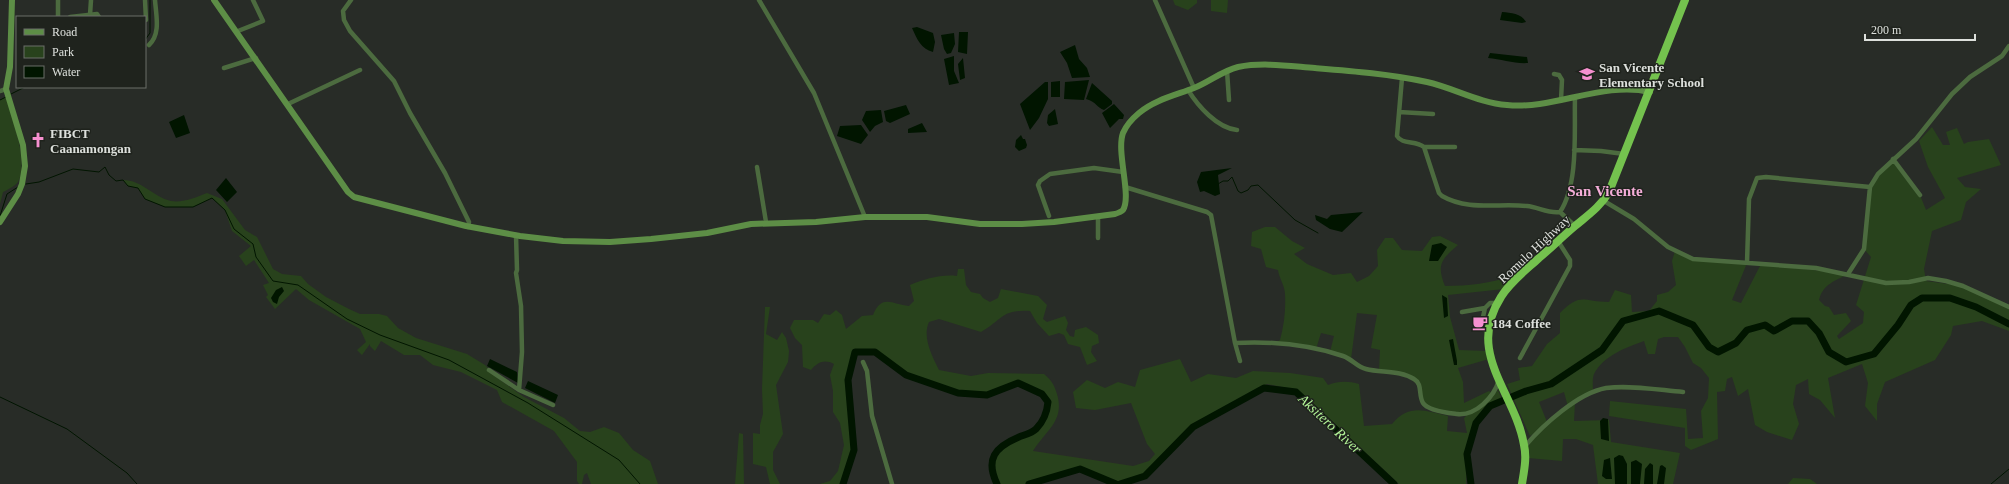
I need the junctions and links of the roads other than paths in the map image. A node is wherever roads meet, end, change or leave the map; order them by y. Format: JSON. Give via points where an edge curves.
{"nodes":[{"id":1,"x":12,"y":0,"type":"edge"},
{"id":2,"x":58,"y":0,"type":"edge"},
{"id":3,"x":91,"y":0,"type":"edge"},
{"id":4,"x":145,"y":0,"type":"edge"},
{"id":5,"x":155,"y":0,"type":"edge"},
{"id":6,"x":214,"y":0,"type":"edge"},
{"id":7,"x":253,"y":0,"type":"edge"},
{"id":8,"x":351,"y":0,"type":"edge"},
{"id":9,"x":759,"y":0,"type":"edge"},
{"id":10,"x":1155,"y":0,"type":"edge"},
{"id":11,"x":1685,"y":0,"type":"edge"},
{"id":12,"x":90,"y":15,"type":"junction"},
{"id":13,"x":58,"y":16,"type":"edge"},
{"id":14,"x":84,"y":16,"type":"edge"},
{"id":15,"x":98,"y":16,"type":"edge"},
{"id":16,"x":146,"y":16,"type":"edge"},
{"id":17,"x":14,"y":24,"type":"edge"},
{"id":18,"x":238,"y":32,"type":"junction"},
{"id":19,"x":149,"y":45,"type":"dead end"},
{"id":20,"x":2009,"y":46,"type":"edge"},
{"id":21,"x":256,"y":58,"type":"junction"},
{"id":22,"x":224,"y":68,"type":"dead end"},
{"id":23,"x":360,"y":70,"type":"dead end"},
{"id":24,"x":1227,"y":71,"type":"junction"},
{"id":25,"x":1554,"y":74,"type":"dead end"},
{"id":26,"x":1402,"y":78,"type":"junction"},
{"id":27,"x":1191,"y":89,"type":"junction"},
{"id":28,"x":3,"y":90,"type":"edge"},
{"id":29,"x":1650,"y":92,"type":"junction"},
{"id":30,"x":1576,"y":97,"type":"junction"},
{"id":31,"x":1229,"y":100,"type":"dead end"},
{"id":32,"x":1562,"y":100,"type":"junction"},
{"id":33,"x":288,"y":104,"type":"junction"},
{"id":34,"x":1399,"y":112,"type":"junction"},
{"id":35,"x":1433,"y":114,"type":"dead end"},
{"id":36,"x":1237,"y":130,"type":"dead end"},
{"id":37,"x":1424,"y":147,"type":"junction"},
{"id":38,"x":1455,"y":147,"type":"dead end"},
{"id":39,"x":1574,"y":150,"type":"junction"},
{"id":40,"x":1624,"y":154,"type":"junction"},
{"id":41,"x":1893,"y":159,"type":"junction"},
{"id":42,"x":757,"y":167,"type":"dead end"},
{"id":43,"x":1123,"y":172,"type":"junction"},
{"id":44,"x":1125,"y":187,"type":"junction"},
{"id":45,"x":1870,"y":187,"type":"junction"},
{"id":46,"x":1920,"y":195,"type":"dead end"},
{"id":47,"x":1604,"y":201,"type":"junction"},
{"id":48,"x":1560,"y":212,"type":"junction"},
{"id":49,"x":1049,"y":216,"type":"dead end"},
{"id":50,"x":1098,"y":216,"type":"junction"},
{"id":51,"x":865,"y":217,"type":"junction"},
{"id":52,"x":0,"y":222,"type":"edge"},
{"id":53,"x":766,"y":222,"type":"junction"},
{"id":54,"x":1575,"y":226,"type":"junction"},
{"id":55,"x":468,"y":227,"type":"junction"},
{"id":56,"x":516,"y":236,"type":"junction"},
{"id":57,"x":1098,"y":238,"type":"dead end"},
{"id":58,"x":1558,"y":241,"type":"junction"},
{"id":59,"x":1747,"y":263,"type":"junction"},
{"id":60,"x":1848,"y":274,"type":"junction"},
{"id":61,"x":1497,"y":304,"type":"junction"},
{"id":62,"x":2009,"y":307,"type":"edge"},
{"id":63,"x":1485,"y":308,"type":"junction"},
{"id":64,"x":1462,"y":312,"type":"dead end"},
{"id":65,"x":1488,"y":331,"type":"junction"},
{"id":66,"x":1235,"y":343,"type":"junction"},
{"id":67,"x":1520,"y":358,"type":"dead end"},
{"id":68,"x":1240,"y":361,"type":"dead end"},
{"id":69,"x":863,"y":362,"type":"dead end"},
{"id":70,"x":489,"y":370,"type":"dead end"},
{"id":71,"x":1499,"y":381,"type":"junction"},
{"id":72,"x":519,"y":390,"type":"junction"},
{"id":73,"x":1683,"y":392,"type":"dead end"},
{"id":74,"x":553,"y":405,"type":"dead end"},
{"id":75,"x":1525,"y":446,"type":"junction"},
{"id":76,"x":892,"y":484,"type":"edge"},
{"id":77,"x":1522,"y":484,"type":"edge"}],
"edges":[{"from":1,"to":17,"type":"street"},
{"from":2,"to":13,"type":"street"},
{"from":3,"to":12,"type":"street"},
{"from":4,"to":16,"type":"street"},
{"from":5,"to":19,"type":"street","via":[[156,34]]},
{"from":6,"to":18,"type":"street"},
{"from":7,"to":18,"type":"street","via":[[263,20]]},
{"from":8,"to":55,"type":"street","via":[[343,11],[347,26],[394,81],[455,193],[469,222]]},
{"from":9,"to":51,"type":"street","via":[[814,93]]},
{"from":10,"to":27,"type":"street"},
{"from":11,"to":29,"type":"highway","name":"Romulo Highway"},
{"from":12,"to":14,"type":"street"},
{"from":12,"to":15,"type":"street"},
{"from":17,"to":28,"type":"street","via":[[10,67]]},
{"from":18,"to":21,"type":"street"},
{"from":20,"to":41,"type":"street","via":[[2002,56],[1970,77],[1952,94],[1916,139]]},
{"from":21,"to":22,"type":"street"},
{"from":21,"to":33,"type":"street"},
{"from":23,"to":33,"type":"street"},
{"from":24,"to":26,"type":"street","via":[[1267,64],[1357,70]]},
{"from":24,"to":27,"type":"street"},
{"from":24,"to":31,"type":"street"},
{"from":25,"to":32,"type":"street","via":[[1562,79]]},
{"from":26,"to":32,"type":"street","via":[[1427,82],[1507,105]]},
{"from":26,"to":34,"type":"street"},
{"from":27,"to":36,"type":"street","via":[[1200,107],[1222,126]]},
{"from":27,"to":43,"type":"street","via":[[1147,107],[1128,124],[1122,140]]},
{"from":28,"to":52,"type":"street","via":[[23,145],[25,166],[18,194]]},
{"from":29,"to":30,"type":"street","via":[[1625,90]]},
{"from":29,"to":40,"type":"highway","name":"Romulo Highway"},
{"from":30,"to":32,"type":"street"},
{"from":30,"to":39,"type":"street"},
{"from":33,"to":55,"type":"street","via":[[354,197]]},
{"from":34,"to":35,"type":"street"},
{"from":34,"to":37,"type":"street","via":[[1396,136]]},
{"from":37,"to":38,"type":"street"},
{"from":37,"to":48,"type":"street","via":[[1439,193],[1446,198],[1475,206],[1525,206]]},
{"from":39,"to":40,"type":"street"},
{"from":39,"to":48,"type":"street","via":[[1570,188]]},
{"from":40,"to":47,"type":"highway","name":"Romulo Highway","via":[[1616,179]]},
{"from":41,"to":45,"type":"street","via":[[1878,174]]},
{"from":41,"to":46,"type":"street"},
{"from":42,"to":53,"type":"street"},
{"from":43,"to":44,"type":"street"},
{"from":43,"to":49,"type":"street","via":[[1094,168],[1050,174],[1038,185]]},
{"from":44,"to":50,"type":"street","via":[[1124,208],[1121,212]]},
{"from":44,"to":66,"type":"street","via":[[1210,215]]},
{"from":45,"to":59,"type":"street","via":[[1757,178],[1749,199]]},
{"from":45,"to":60,"type":"street","via":[[1864,249]]},
{"from":47,"to":54,"type":"highway","name":"Romulo Highway"},
{"from":47,"to":59,"type":"street","via":[[1634,219],[1681,255],[1693,259]]},
{"from":48,"to":54,"type":"street"},
{"from":50,"to":51,"type":"street","via":[[1022,224],[980,224],[926,217]]},
{"from":50,"to":57,"type":"street"},
{"from":51,"to":53,"type":"street","via":[[816,222]]},
{"from":53,"to":56,"type":"street","via":[[707,233],[610,242]]},
{"from":54,"to":58,"type":"highway","name":"Romulo Highway"},
{"from":55,"to":56,"type":"street"},
{"from":56,"to":72,"type":"street","via":[[522,352]]},
{"from":58,"to":61,"type":"highway","name":"Romulo Highway","via":[[1512,283]]},
{"from":58,"to":67,"type":"street","via":[[1570,260],[1570,266]]},
{"from":59,"to":60,"type":"street","via":[[1816,268]]},
{"from":60,"to":62,"type":"street","via":[[1886,283],[1928,278],[1946,281]]},
{"from":61,"to":63,"type":"street","via":[[1490,303]]},
{"from":61,"to":65,"type":"highway","name":"Romulo Highway"},
{"from":63,"to":64,"type":"street"},
{"from":63,"to":65,"type":"street","via":[[1481,326]]},
{"from":65,"to":71,"type":"highway","name":"Romulo Highway","via":[[1489,353]]},
{"from":66,"to":68,"type":"street"},
{"from":66,"to":71,"type":"street","via":[[1283,342],[1344,356],[1366,369],[1404,375],[1417,381],[1421,399],[1428,407],[1456,414],[1470,412],[1486,401],[1496,391]]},
{"from":69,"to":76,"type":"street","via":[[867,371],[872,416]]},
{"from":70,"to":72,"type":"street"},
{"from":71,"to":75,"type":"highway","name":"Romulo Highway"},
{"from":72,"to":74,"type":"street"},
{"from":73,"to":75,"type":"street","via":[[1642,388],[1600,390],[1562,411],[1541,427]]},
{"from":75,"to":77,"type":"highway","name":"Romulo Highway"}]}
